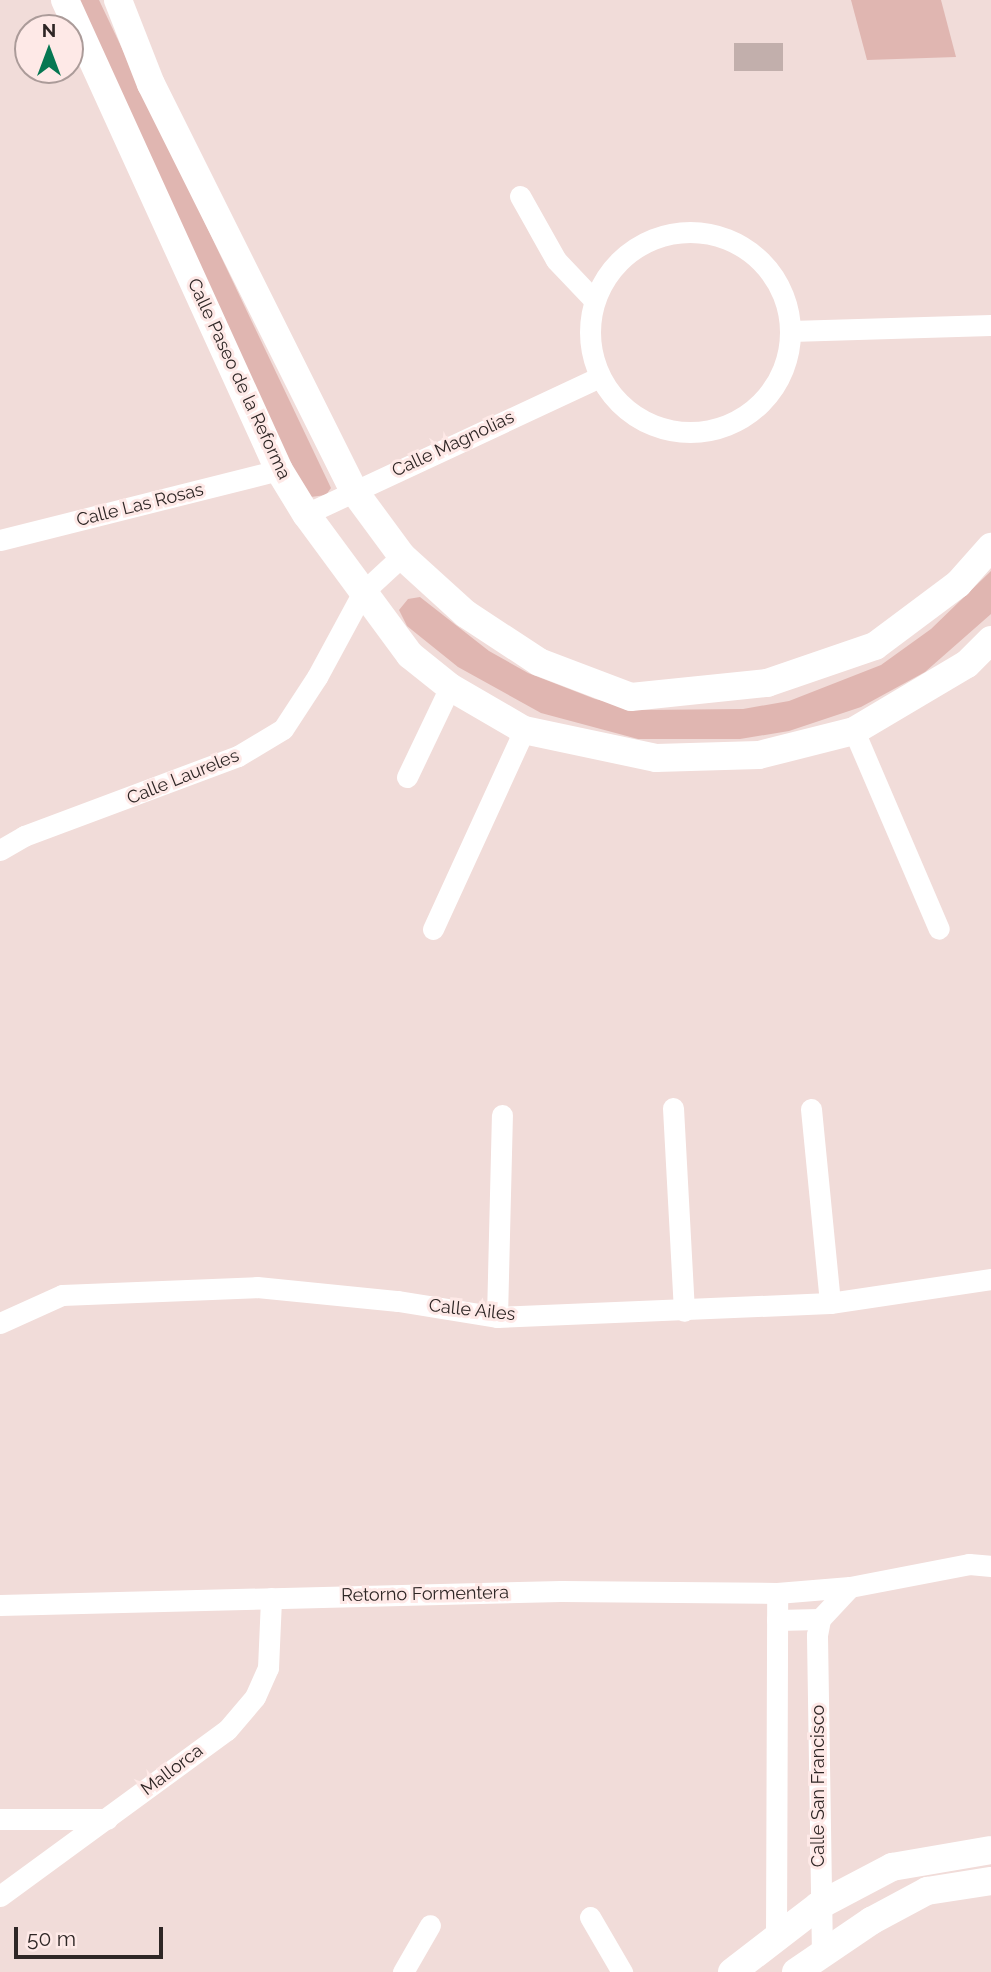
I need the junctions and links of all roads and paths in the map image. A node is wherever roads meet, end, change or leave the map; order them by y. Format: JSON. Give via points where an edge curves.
{"nodes":[{"id":1,"x":65,"y":0,"type":"edge"},
{"id":2,"x":118,"y":0,"type":"edge"},
{"id":3,"x":520,"y":196,"type":"dead end"},
{"id":4,"x":594,"y":300,"type":"junction"},
{"id":5,"x":991,"y":325,"type":"edge"},
{"id":6,"x":791,"y":331,"type":"junction"},
{"id":7,"x":600,"y":377,"type":"junction"},
{"id":8,"x":279,"y":470,"type":"junction"},
{"id":9,"x":354,"y":491,"type":"junction"},
{"id":10,"x":306,"y":514,"type":"junction"},
{"id":11,"x":0,"y":540,"type":"edge"},
{"id":12,"x":991,"y":547,"type":"edge"},
{"id":13,"x":402,"y":556,"type":"junction"},
{"id":14,"x":363,"y":592,"type":"junction"},
{"id":15,"x":991,"y":640,"type":"edge"},
{"id":16,"x":450,"y":687,"type":"junction"},
{"id":17,"x":524,"y":730,"type":"junction"},
{"id":18,"x":855,"y":730,"type":"junction"},
{"id":19,"x":407,"y":777,"type":"dead end"},
{"id":20,"x":0,"y":850,"type":"edge"},
{"id":21,"x":433,"y":929,"type":"dead end"},
{"id":22,"x":939,"y":929,"type":"dead end"},
{"id":23,"x":673,"y":1108,"type":"dead end"},
{"id":24,"x":811,"y":1109,"type":"dead end"},
{"id":25,"x":502,"y":1115,"type":"dead end"},
{"id":26,"x":991,"y":1279,"type":"edge"},
{"id":27,"x":830,"y":1303,"type":"junction"},
{"id":28,"x":684,"y":1311,"type":"junction"},
{"id":29,"x":497,"y":1317,"type":"junction"},
{"id":30,"x":0,"y":1323,"type":"edge"},
{"id":31,"x":991,"y":1566,"type":"edge"},
{"id":32,"x":850,"y":1587,"type":"junction"},
{"id":33,"x":777,"y":1592,"type":"junction"},
{"id":34,"x":271,"y":1598,"type":"junction"},
{"id":35,"x":0,"y":1605,"type":"edge"},
{"id":36,"x":820,"y":1619,"type":"junction"},
{"id":37,"x":777,"y":1620,"type":"junction"},
{"id":38,"x":0,"y":1819,"type":"edge"},
{"id":39,"x":107,"y":1819,"type":"junction"},
{"id":40,"x":991,"y":1850,"type":"edge"},
{"id":41,"x":991,"y":1881,"type":"edge"},
{"id":42,"x":0,"y":1896,"type":"edge"},
{"id":43,"x":818,"y":1906,"type":"junction"},
{"id":44,"x":590,"y":1917,"type":"dead end"},
{"id":45,"x":430,"y":1925,"type":"dead end"},
{"id":46,"x":776,"y":1939,"type":"junction"},
{"id":47,"x":806,"y":1966,"type":"edge"},
{"id":48,"x":740,"y":1970,"type":"edge"},
{"id":49,"x":403,"y":1972,"type":"edge"},
{"id":50,"x":622,"y":1972,"type":"edge"}],
"edges":[{"from":1,"to":8,"type":"main road","name":"Calle Paseo de la Reforma"},
{"from":2,"to":9,"type":"main road","via":[[151,84]]},
{"from":3,"to":4,"type":"street","via":[[556,260]]},
{"from":4,"to":6,"type":"street","via":[[616,265],[639,246],[667,235],[696,232],[726,239],[752,253],[773,275],[786,302]]},
{"from":4,"to":7,"type":"street","via":[[591,349]]},
{"from":5,"to":6,"type":"street"},
{"from":6,"to":7,"type":"street","via":[[787,360],[774,387],[754,410],[719,427],[669,430],[641,419],[618,401]]},
{"from":7,"to":9,"type":"street","name":"Calle Magnolias"},
{"from":8,"to":10,"type":"main road","name":"Calle Paseo de la Reforma"},
{"from":8,"to":11,"type":"street","name":"Calle Las Rosas"},
{"from":9,"to":10,"type":"street","name":"Calle Magnolias"},
{"from":9,"to":13,"type":"main road"},
{"from":10,"to":14,"type":"main road","name":"Calle Paseo de la Reforma"},
{"from":12,"to":13,"type":"main road","via":[[958,584],[875,646],[767,683],[631,696],[539,662],[466,614]]},
{"from":13,"to":14,"type":"street","name":"Calle Laureles"},
{"from":14,"to":16,"type":"main road","name":"Calle Paseo de la Reforma","via":[[410,654]]},
{"from":14,"to":20,"type":"street","name":"Calle Laureles","via":[[283,729],[238,756],[23,836]]},
{"from":15,"to":18,"type":"main road","name":"Calle Paseo de la Reforma","via":[[967,664]]},
{"from":16,"to":17,"type":"main road","name":"Calle Paseo de la Reforma"},
{"from":16,"to":19,"type":"street"},
{"from":17,"to":18,"type":"main road","name":"Calle Paseo de la Reforma","via":[[656,758],[759,755]]},
{"from":17,"to":21,"type":"street"},
{"from":18,"to":22,"type":"street"},
{"from":23,"to":28,"type":"street"},
{"from":24,"to":27,"type":"street"},
{"from":25,"to":29,"type":"street"},
{"from":26,"to":27,"type":"street","name":"Calle Ailes"},
{"from":27,"to":28,"type":"street","name":"Calle Ailes"},
{"from":28,"to":29,"type":"street","name":"Calle Ailes"},
{"from":29,"to":30,"type":"street","name":"Calle Ailes","via":[[398,1301],[257,1287],[62,1295]]},
{"from":31,"to":32,"type":"street","name":"Retorno Formentera","via":[[969,1564]]},
{"from":32,"to":33,"type":"street","name":"Retorno Formentera"},
{"from":32,"to":36,"type":"street"},
{"from":33,"to":34,"type":"street","name":"Retorno Formentera","via":[[561,1591]]},
{"from":33,"to":37,"type":"street"},
{"from":34,"to":35,"type":"street","name":"Retorno Formentera"},
{"from":34,"to":39,"type":"street","name":"Mallorca","via":[[268,1668],[254,1697],[228,1730]]},
{"from":36,"to":37,"type":"street"},
{"from":36,"to":43,"type":"street","name":"Calle San Francisco"},
{"from":37,"to":46,"type":"street"},
{"from":38,"to":39,"type":"street"},
{"from":39,"to":42,"type":"street","name":"Mallorca"},
{"from":40,"to":43,"type":"main road","via":[[892,1867]]},
{"from":41,"to":47,"type":"main road","via":[[927,1891]]},
{"from":43,"to":46,"type":"main road"},
{"from":43,"to":47,"type":"street","name":"Calle San Francisco"},
{"from":44,"to":50,"type":"street"},
{"from":45,"to":49,"type":"street"},
{"from":46,"to":48,"type":"main road"}]}
